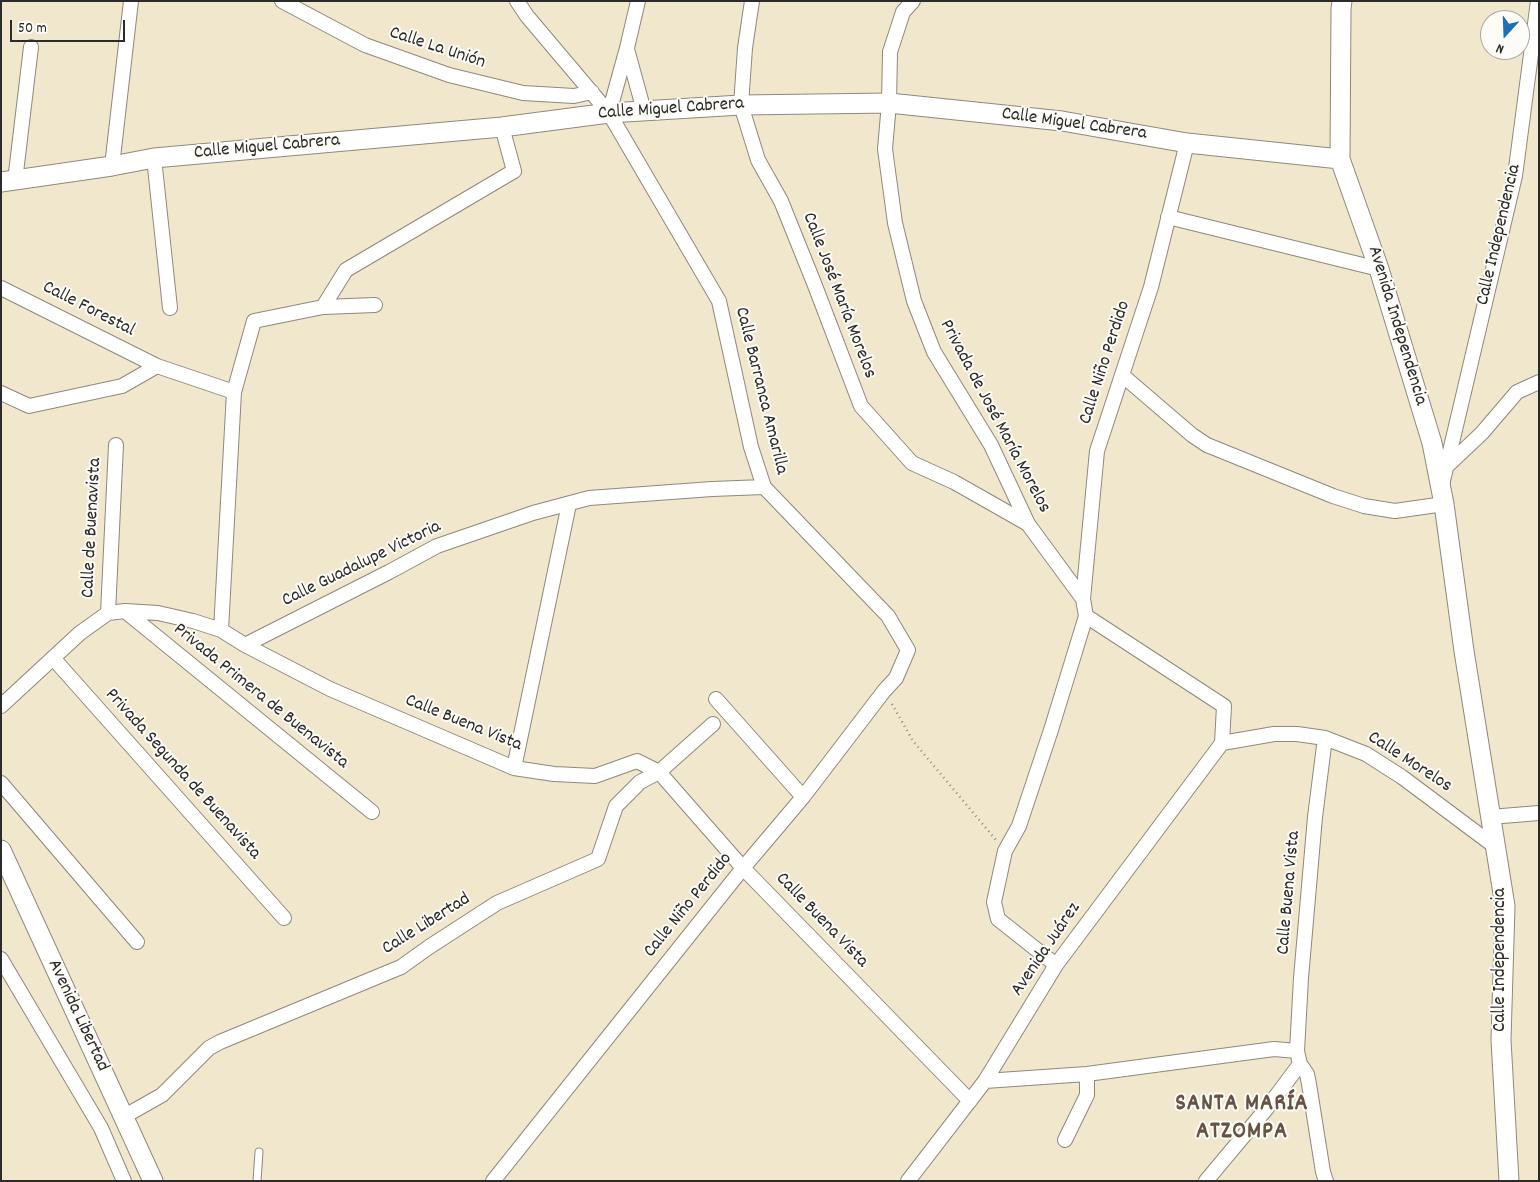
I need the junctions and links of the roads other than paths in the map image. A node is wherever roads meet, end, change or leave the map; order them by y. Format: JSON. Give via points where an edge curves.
{"nodes":[{"id":1,"x":131,"y":1,"type":"edge"},
{"id":2,"x":282,"y":1,"type":"edge"},
{"id":3,"x":517,"y":1,"type":"edge"},
{"id":4,"x":529,"y":1,"type":"edge"},
{"id":5,"x":638,"y":1,"type":"edge"},
{"id":6,"x":752,"y":1,"type":"edge"},
{"id":7,"x":912,"y":1,"type":"edge"},
{"id":8,"x":1342,"y":1,"type":"edge"},
{"id":9,"x":1538,"y":1,"type":"edge"},
{"id":10,"x":527,"y":16,"type":"junction"},
{"id":11,"x":31,"y":47,"type":"dead end"},
{"id":12,"x":627,"y":48,"type":"junction"},
{"id":13,"x":592,"y":92,"type":"junction"},
{"id":14,"x":889,"y":103,"type":"junction"},
{"id":15,"x":741,"y":105,"type":"junction"},
{"id":16,"x":644,"y":111,"type":"junction"},
{"id":17,"x":609,"y":113,"type":"junction"},
{"id":18,"x":502,"y":127,"type":"junction"},
{"id":19,"x":1187,"y":143,"type":"junction"},
{"id":20,"x":154,"y":158,"type":"junction"},
{"id":21,"x":1340,"y":159,"type":"junction"},
{"id":22,"x":112,"y":166,"type":"junction"},
{"id":23,"x":8,"y":181,"type":"edge"},
{"id":24,"x":1168,"y":217,"type":"junction"},
{"id":25,"x":1379,"y":269,"type":"junction"},
{"id":26,"x":1,"y":288,"type":"edge"},
{"id":27,"x":374,"y":305,"type":"dead end"},
{"id":28,"x":323,"y":307,"type":"junction"},
{"id":29,"x":170,"y":308,"type":"dead end"},
{"id":30,"x":157,"y":366,"type":"junction"},
{"id":31,"x":1122,"y":375,"type":"junction"},
{"id":32,"x":1539,"y":382,"type":"edge"},
{"id":33,"x":234,"y":392,"type":"junction"},
{"id":34,"x":1,"y":394,"type":"edge"},
{"id":35,"x":116,"y":445,"type":"dead end"},
{"id":36,"x":1446,"y":467,"type":"junction"},
{"id":37,"x":764,"y":487,"type":"junction"},
{"id":38,"x":1443,"y":496,"type":"junction"},
{"id":39,"x":569,"y":504,"type":"junction"},
{"id":40,"x":1028,"y":524,"type":"junction"},
{"id":41,"x":1083,"y":599,"type":"junction"},
{"id":42,"x":125,"y":612,"type":"junction"},
{"id":43,"x":108,"y":613,"type":"junction"},
{"id":44,"x":1086,"y":616,"type":"junction"},
{"id":45,"x":221,"y":630,"type":"junction"},
{"id":46,"x":245,"y":645,"type":"junction"},
{"id":47,"x":908,"y":650,"type":"joint"},
{"id":48,"x":1464,"y":652,"type":"joint"},
{"id":49,"x":53,"y":658,"type":"junction"},
{"id":50,"x":716,"y":699,"type":"dead end"},
{"id":51,"x":1,"y":706,"type":"edge"},
{"id":52,"x":712,"y":724,"type":"dead end"},
{"id":53,"x":1326,"y":738,"type":"junction"},
{"id":54,"x":1222,"y":743,"type":"junction"},
{"id":55,"x":514,"y":768,"type":"junction"},
{"id":56,"x":659,"y":772,"type":"junction"},
{"id":57,"x":1,"y":783,"type":"edge"},
{"id":58,"x":803,"y":797,"type":"junction"},
{"id":59,"x":372,"y":812,"type":"dead end"},
{"id":60,"x":1539,"y":813,"type":"edge"},
{"id":61,"x":1490,"y":817,"type":"junction"},
{"id":62,"x":1497,"y":848,"type":"junction"},
{"id":63,"x":1,"y":850,"type":"edge"},
{"id":64,"x":743,"y":868,"type":"junction"},
{"id":65,"x":284,"y":918,"type":"dead end"},
{"id":66,"x":138,"y":942,"type":"dead end"},
{"id":67,"x":1,"y":959,"type":"edge"},
{"id":68,"x":1056,"y":966,"type":"junction"},
{"id":69,"x":6,"y":976,"type":"edge"},
{"id":70,"x":1299,"y":1058,"type":"junction"},
{"id":71,"x":1087,"y":1074,"type":"junction"},
{"id":72,"x":985,"y":1080,"type":"junction"},
{"id":73,"x":970,"y":1101,"type":"junction"},
{"id":74,"x":123,"y":1117,"type":"junction"},
{"id":75,"x":1065,"y":1140,"type":"dead end"},
{"id":76,"x":259,"y":1152,"type":"dead end"},
{"id":77,"x":124,"y":1181,"type":"edge"},
{"id":78,"x":153,"y":1181,"type":"edge"},
{"id":79,"x":257,"y":1181,"type":"edge"},
{"id":80,"x":493,"y":1181,"type":"edge"},
{"id":81,"x":908,"y":1181,"type":"edge"},
{"id":82,"x":1206,"y":1181,"type":"edge"},
{"id":83,"x":1326,"y":1181,"type":"edge"},
{"id":84,"x":1509,"y":1181,"type":"edge"}],
"edges":[{"from":1,"to":22,"type":"street"},
{"from":2,"to":13,"type":"street","name":"Calle La Unión","via":[[365,45],[449,75],[523,93],[574,96]]},
{"from":3,"to":10,"type":"street","name":"Calle Barranca Amarilla"},
{"from":4,"to":10,"type":"street"},
{"from":5,"to":12,"type":"street"},
{"from":6,"to":15,"type":"street","name":"Calle José María Morelos"},
{"from":7,"to":14,"type":"street","name":"Privada de José María Morelos","via":[[903,12],[890,52]]},
{"from":8,"to":21,"type":"street","name":"Avenida Independencia"},
{"from":9,"to":36,"type":"street","name":"Calle Independencia","via":[[1515,176]]},
{"from":10,"to":13,"type":"street","name":"Calle Barranca Amarilla"},
{"from":11,"to":23,"type":"street"},
{"from":12,"to":16,"type":"street"},
{"from":12,"to":17,"type":"street"},
{"from":13,"to":17,"type":"street","name":"Calle Barranca Amarilla"},
{"from":14,"to":15,"type":"street","name":"Calle Miguel Cabrera"},
{"from":14,"to":19,"type":"street","name":"Calle Miguel Cabrera","via":[[1062,120]]},
{"from":14,"to":40,"type":"street","name":"Privada de José María Morelos","via":[[885,149],[894,223],[914,301],[934,352],[992,445]]},
{"from":15,"to":16,"type":"street","name":"Calle Miguel Cabrera"},
{"from":15,"to":40,"type":"street","name":"Calle José María Morelos","via":[[758,160],[781,201],[861,406],[912,463],[954,482]]},
{"from":16,"to":17,"type":"street","name":"Calle Miguel Cabrera"},
{"from":17,"to":18,"type":"street","name":"Calle Miguel Cabrera"},
{"from":17,"to":37,"type":"street","name":"Calle Barranca Amarilla","via":[[719,301],[750,447]]},
{"from":18,"to":20,"type":"street","name":"Calle Miguel Cabrera"},
{"from":18,"to":28,"type":"street","via":[[514,171],[346,270]]},
{"from":19,"to":21,"type":"street","name":"Calle Miguel Cabrera"},
{"from":19,"to":24,"type":"street","name":"Calle Niño Perdido"},
{"from":20,"to":22,"type":"street","name":"Calle Miguel Cabrera"},
{"from":20,"to":29,"type":"street"},
{"from":21,"to":25,"type":"street","name":"Avenida Independencia"},
{"from":22,"to":23,"type":"street","name":"Calle Miguel Cabrera"},
{"from":24,"to":25,"type":"street"},
{"from":24,"to":31,"type":"street","name":"Calle Niño Perdido"},
{"from":25,"to":38,"type":"street","name":"Avenida Independencia","via":[[1432,443]]},
{"from":26,"to":30,"type":"street","name":"Calle Forestal"},
{"from":27,"to":28,"type":"street"},
{"from":28,"to":33,"type":"street","via":[[254,322]]},
{"from":30,"to":33,"type":"street","name":"Calle Forestal"},
{"from":30,"to":34,"type":"street","via":[[122,386],[29,406]]},
{"from":31,"to":38,"type":"street","via":[[1207,445],[1332,496],[1395,511]]},
{"from":31,"to":41,"type":"street","name":"Calle Niño Perdido","via":[[1097,451]]},
{"from":32,"to":36,"type":"street","via":[[1517,392],[1482,433]]},
{"from":33,"to":45,"type":"street"},
{"from":35,"to":43,"type":"street","name":"Calle de Buenavista"},
{"from":36,"to":38,"type":"street","name":"Calle Independencia"},
{"from":37,"to":39,"type":"street","name":"Calle Guadalupe Victoria","via":[[590,498]]},
{"from":37,"to":47,"type":"street","name":"Calle Barranca Amarilla","via":[[888,616]]},
{"from":38,"to":48,"type":"street","name":"Avenida Independencia"},
{"from":39,"to":46,"type":"street","name":"Calle Guadalupe Victoria","via":[[437,546]]},
{"from":39,"to":55,"type":"street"},
{"from":40,"to":41,"type":"street","name":"Privada de José María Morelos"},
{"from":41,"to":44,"type":"street","name":"Privada de José María Morelos"},
{"from":42,"to":43,"type":"street","name":"Calle Buena Vista"},
{"from":42,"to":45,"type":"street","name":"Calle Buena Vista","via":[[158,614]]},
{"from":42,"to":59,"type":"street","name":"Privada Primera de Buenavista"},
{"from":43,"to":49,"type":"street"},
{"from":44,"to":54,"type":"street","via":[[1224,706]]},
{"from":44,"to":68,"type":"street","via":[[1019,826],[1005,851],[994,902],[998,919]]},
{"from":45,"to":46,"type":"street","name":"Calle Buena Vista"},
{"from":46,"to":55,"type":"street","name":"Calle Buena Vista","via":[[330,689]]},
{"from":47,"to":58,"type":"street","name":"Calle Niño Perdido","via":[[896,678]]},
{"from":48,"to":61,"type":"street","name":"Calle Independencia"},
{"from":49,"to":51,"type":"street"},
{"from":49,"to":65,"type":"street","name":"Privada Segunda de Buenavista"},
{"from":50,"to":58,"type":"street"},
{"from":52,"to":56,"type":"street","name":"Calle Libertad"},
{"from":53,"to":54,"type":"street","name":"Calle Morelos","via":[[1274,734]]},
{"from":53,"to":62,"type":"street","name":"Calle Morelos","via":[[1366,754],[1402,777]]},
{"from":53,"to":70,"type":"street","name":"Calle Buena Vista","via":[[1314,827],[1301,978]]},
{"from":54,"to":68,"type":"street","name":"Avenida Juárez"},
{"from":55,"to":56,"type":"street","name":"Calle Buena Vista","via":[[595,776],[637,761]]},
{"from":56,"to":64,"type":"street","name":"Calle Buena Vista"},
{"from":56,"to":74,"type":"street","name":"Calle Libertad","via":[[640,782],[616,806],[598,859],[497,903],[400,967],[220,1042],[209,1048],[162,1095]]},
{"from":57,"to":66,"type":"street"},
{"from":58,"to":64,"type":"street","name":"Calle Niño Perdido"},
{"from":60,"to":61,"type":"street"},
{"from":61,"to":62,"type":"street","name":"Calle Independencia"},
{"from":62,"to":84,"type":"street","name":"Calle Independencia","via":[[1505,906],[1501,1040]]},
{"from":63,"to":74,"type":"street","name":"Avenida Libertad"},
{"from":64,"to":73,"type":"street","name":"Calle Buena Vista"},
{"from":64,"to":80,"type":"street","name":"Calle Niño Perdido"},
{"from":67,"to":69,"type":"street"},
{"from":68,"to":72,"type":"street","name":"Avenida Juárez"},
{"from":69,"to":77,"type":"street","via":[[101,1128]]},
{"from":70,"to":71,"type":"street","via":[[1274,1049]]},
{"from":70,"to":82,"type":"street","via":[[1267,1108]]},
{"from":70,"to":83,"type":"street","name":"Calle Buena Vista","via":[[1310,1084]]},
{"from":71,"to":72,"type":"street"},
{"from":71,"to":75,"type":"street","via":[[1087,1095]]},
{"from":72,"to":73,"type":"street","name":"Avenida Juárez"},
{"from":73,"to":81,"type":"street","name":"Avenida Juárez"},
{"from":74,"to":78,"type":"street","name":"Avenida Libertad"},
{"from":76,"to":79,"type":"lane"}]}
